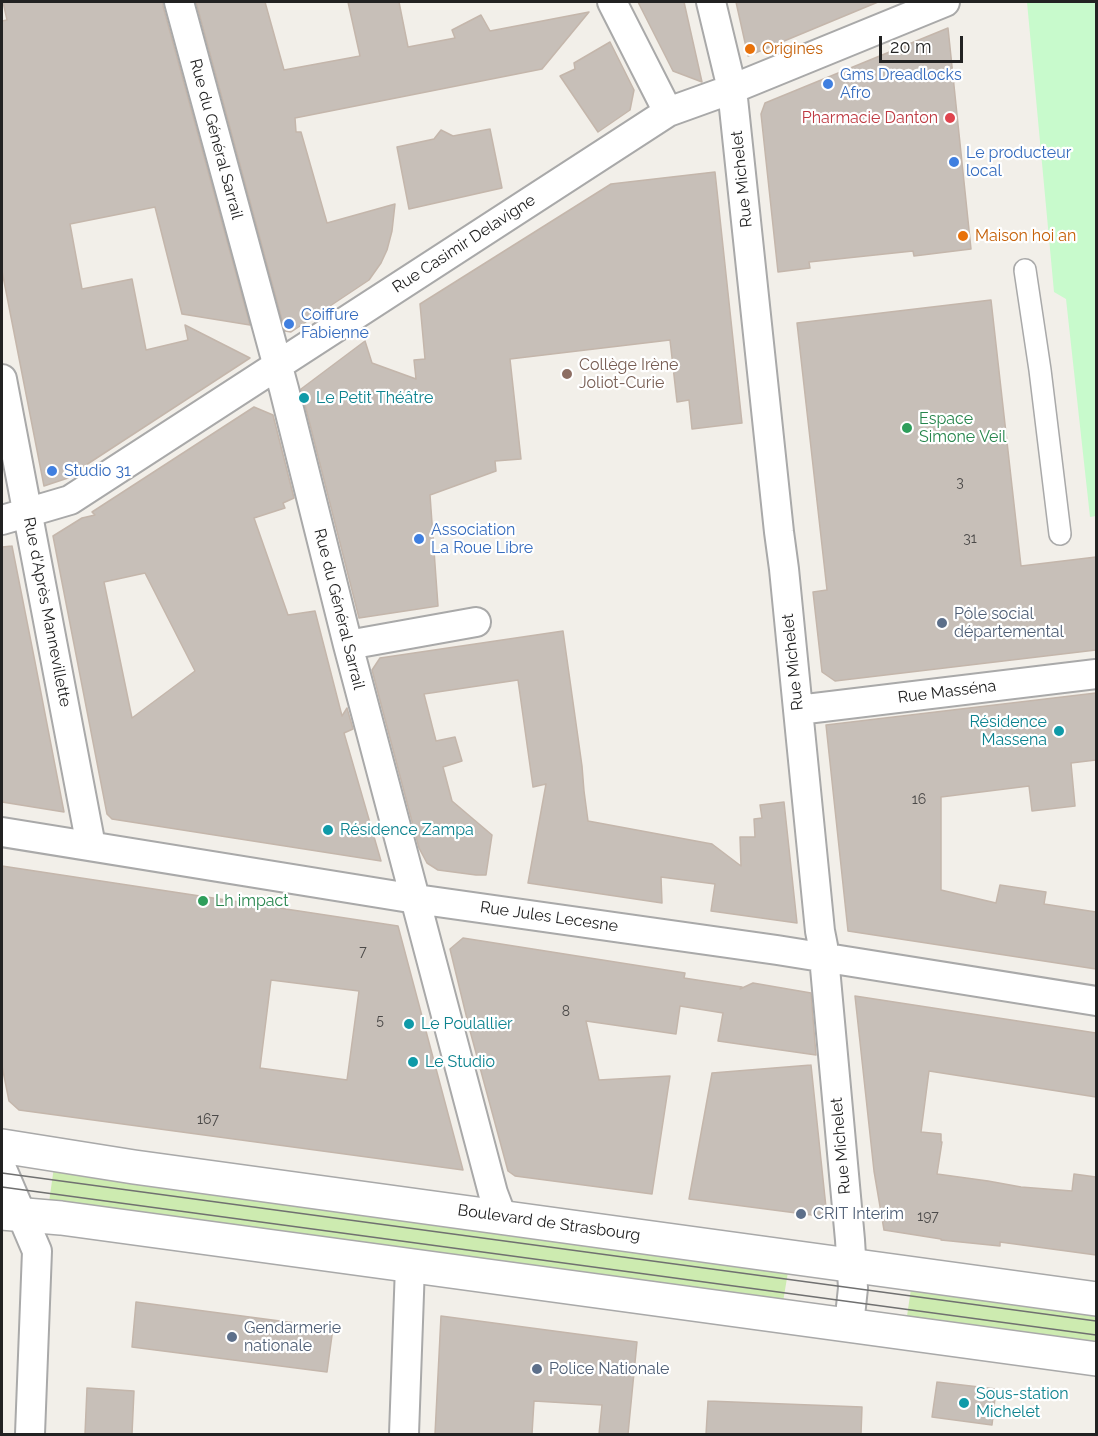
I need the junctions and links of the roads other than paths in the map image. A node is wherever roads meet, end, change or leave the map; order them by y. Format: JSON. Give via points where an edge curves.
{"nodes":[{"id":1,"x":179,"y":2,"type":"edge"},
{"id":2,"x":612,"y":2,"type":"edge"},
{"id":3,"x":711,"y":2,"type":"edge"},
{"id":4,"x":945,"y":2,"type":"edge"},
{"id":5,"x":732,"y":89,"type":"junction"},
{"id":6,"x":668,"y":112,"type":"junction"},
{"id":7,"x":1025,"y":270,"type":"dead end"},
{"id":8,"x":277,"y":366,"type":"junction"},
{"id":9,"x":2,"y":379,"type":"edge"},
{"id":10,"x":15,"y":516,"type":"edge"},
{"id":11,"x":1060,"y":534,"type":"dead end"},
{"id":12,"x":476,"y":622,"type":"dead end"},
{"id":13,"x":348,"y":645,"type":"junction"},
{"id":14,"x":1096,"y":674,"type":"edge"},
{"id":15,"x":798,"y":710,"type":"junction"},
{"id":16,"x":2,"y":832,"type":"edge"},
{"id":17,"x":91,"y":846,"type":"junction"},
{"id":18,"x":416,"y":899,"type":"junction"},
{"id":19,"x":824,"y":959,"type":"junction"},
{"id":20,"x":1096,"y":1001,"type":"edge"},
{"id":21,"x":2,"y":1146,"type":"edge"},
{"id":22,"x":2,"y":1169,"type":"edge"},
{"id":23,"x":11,"y":1214,"type":"edge"},
{"id":24,"x":502,"y":1217,"type":"junction"},
{"id":25,"x":852,"y":1265,"type":"junction"},
{"id":26,"x":410,"y":1266,"type":"junction"},
{"id":27,"x":1096,"y":1299,"type":"edge"},
{"id":28,"x":849,"y":1325,"type":"junction"},
{"id":29,"x":1096,"y":1359,"type":"edge"},
{"id":30,"x":30,"y":1434,"type":"edge"},
{"id":31,"x":404,"y":1434,"type":"edge"}],
"edges":[{"from":1,"to":8,"type":"street","name":"Rue du Général Sarrail"},
{"from":2,"to":6,"type":"street"},
{"from":3,"to":5,"type":"street","name":"Rue Michelet"},
{"from":4,"to":5,"type":"street","name":"Rue Casimir Delavigne"},
{"from":5,"to":6,"type":"street","name":"Rue Casimir Delavigne"},
{"from":5,"to":15,"type":"street","name":"Rue Michelet"},
{"from":6,"to":8,"type":"street","name":"Rue Casimir Delavigne"},
{"from":7,"to":11,"type":"street"},
{"from":8,"to":10,"type":"street","name":"Rue Casimir Delavigne","via":[[70,500]]},
{"from":8,"to":13,"type":"street","name":"Rue du Général Sarrail"},
{"from":9,"to":10,"type":"street","name":"Rue d'Après Mannevillette"},
{"from":10,"to":17,"type":"street","name":"Rue d'Après Mannevillette"},
{"from":12,"to":13,"type":"street"},
{"from":13,"to":18,"type":"street","name":"Rue du Général Sarrail"},
{"from":14,"to":15,"type":"street","name":"Rue Masséna"},
{"from":15,"to":19,"type":"street","name":"Rue Michelet"},
{"from":16,"to":17,"type":"street","name":"Rue Jules Lecesne"},
{"from":17,"to":18,"type":"street","name":"Rue Jules Lecesne"},
{"from":18,"to":19,"type":"street","name":"Rue Jules Lecesne"},
{"from":18,"to":24,"type":"street","name":"Rue du Général Sarrail"},
{"from":19,"to":20,"type":"street","name":"Rue Jules Lecesne"},
{"from":19,"to":25,"type":"street","name":"Rue Michelet"},
{"from":21,"to":24,"type":"street","name":"Boulevard de Strasbourg"},
{"from":22,"to":23,"type":"street"},
{"from":23,"to":26,"type":"street"},
{"from":23,"to":30,"type":"street","via":[[37,1251]]},
{"from":24,"to":25,"type":"street","name":"Boulevard de Strasbourg"},
{"from":25,"to":27,"type":"street","name":"Boulevard de Strasbourg"},
{"from":25,"to":28,"type":"street","name":"Rue Michelet","via":[[854,1288]]},
{"from":26,"to":28,"type":"street"},
{"from":26,"to":31,"type":"street"},
{"from":28,"to":29,"type":"street"}]}
